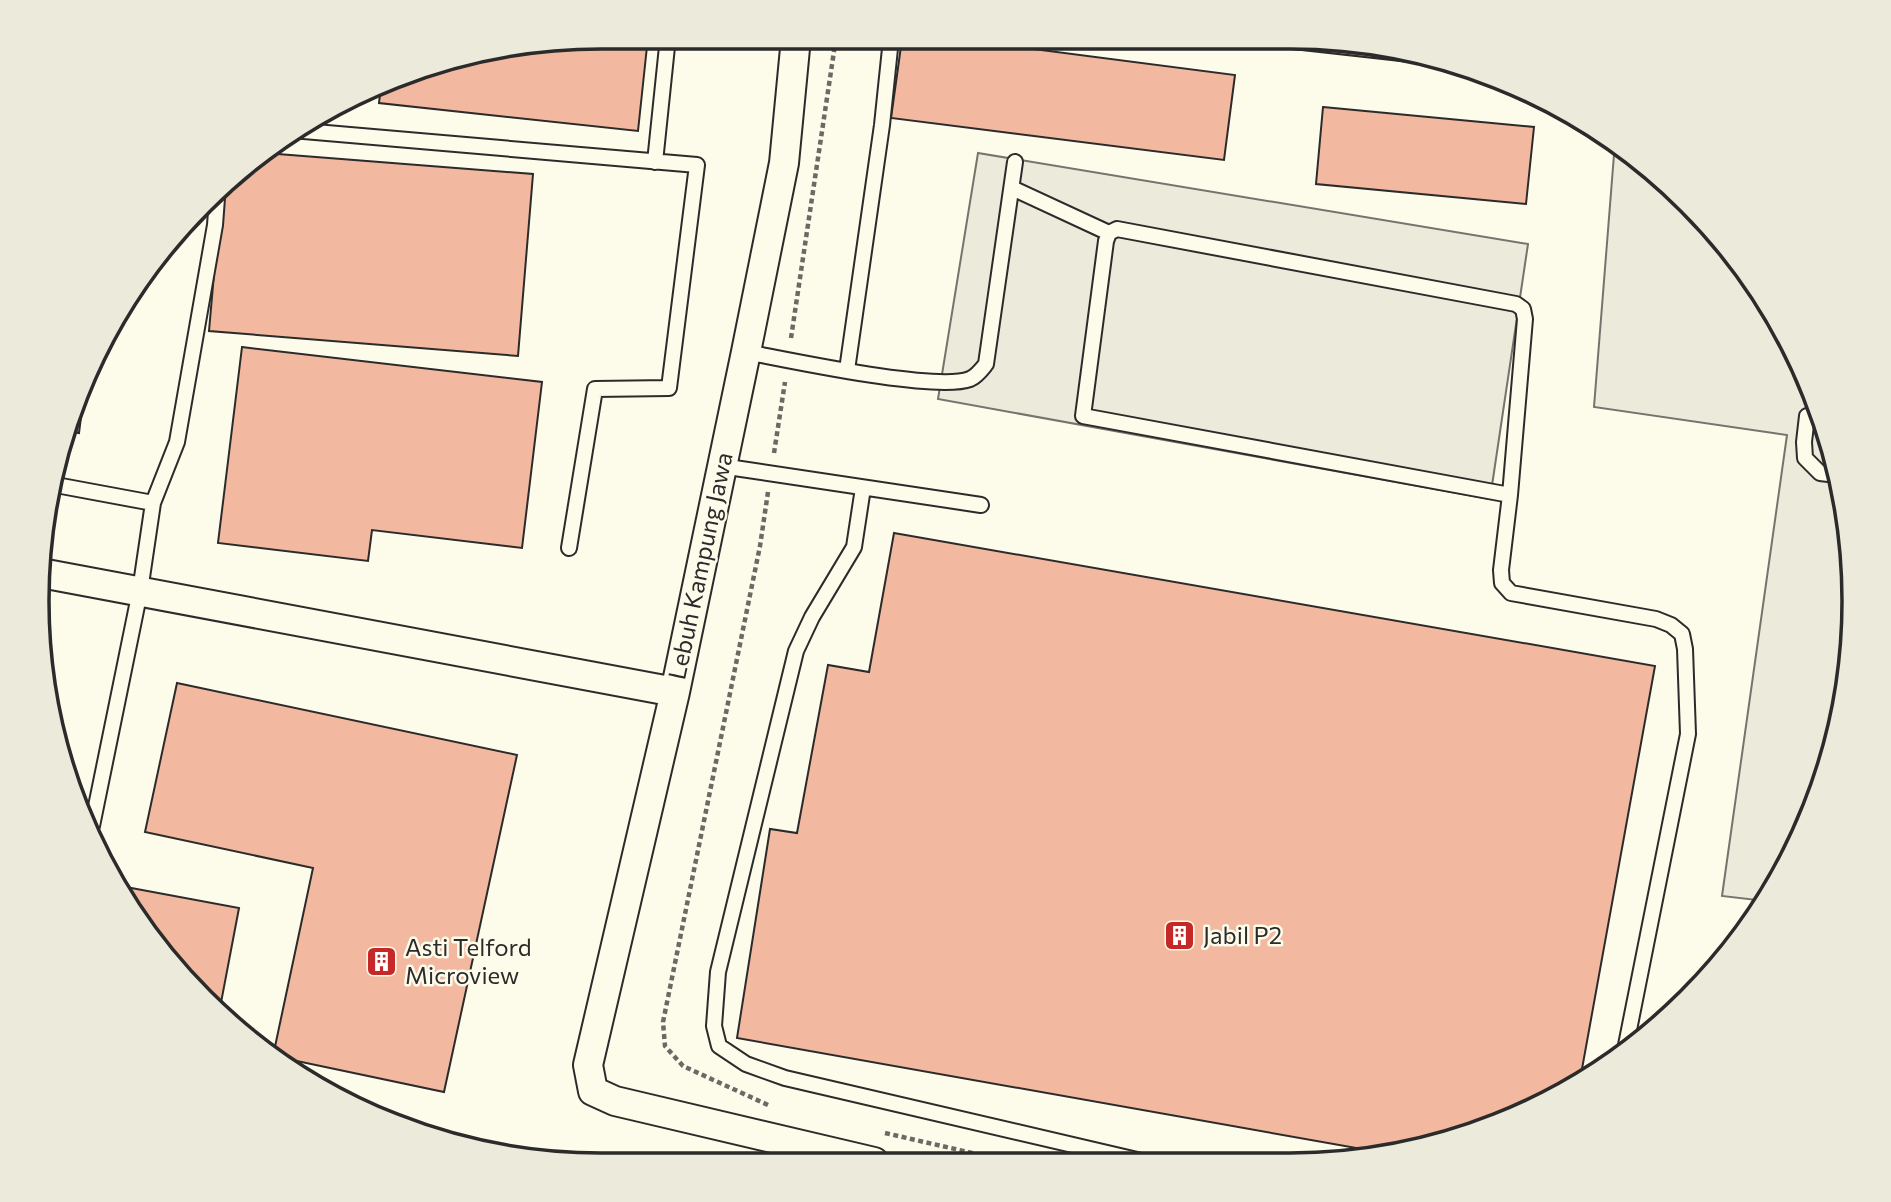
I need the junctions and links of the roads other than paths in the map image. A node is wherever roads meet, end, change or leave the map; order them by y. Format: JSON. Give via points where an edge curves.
{"nodes":[{"id":1,"x":667,"y":49,"type":"edge"},
{"id":2,"x":795,"y":49,"type":"edge"},
{"id":3,"x":890,"y":49,"type":"edge"},
{"id":4,"x":311,"y":132,"type":"edge"},
{"id":5,"x":654,"y":162,"type":"junction"},
{"id":6,"x":1015,"y":162,"type":"dead end"},
{"id":7,"x":1012,"y":188,"type":"junction"},
{"id":8,"x":216,"y":206,"type":"edge"},
{"id":9,"x":1109,"y":233,"type":"junction"},
{"id":10,"x":746,"y":352,"type":"junction"},
{"id":11,"x":847,"y":370,"type":"junction"},
{"id":12,"x":1807,"y":416,"type":"dead end"},
{"id":13,"x":721,"y":466,"type":"junction"},
{"id":14,"x":1827,"y":474,"type":"edge"},
{"id":15,"x":62,"y":486,"type":"edge"},
{"id":16,"x":863,"y":488,"type":"junction"},
{"id":17,"x":1510,"y":495,"type":"junction"},
{"id":18,"x":153,"y":503,"type":"junction"},
{"id":19,"x":981,"y":505,"type":"dead end"},
{"id":20,"x":569,"y":548,"type":"dead end"},
{"id":21,"x":50,"y":575,"type":"edge"},
{"id":22,"x":140,"y":592,"type":"junction"},
{"id":23,"x":675,"y":692,"type":"junction"},
{"id":24,"x":94,"y":818,"type":"edge"},
{"id":25,"x":1627,"y":1038,"type":"edge"},
{"id":26,"x":836,"y":1153,"type":"edge"},
{"id":27,"x":1107,"y":1153,"type":"edge"}],
"edges":[{"from":1,"to":5,"type":"lane"},
{"from":2,"to":10,"type":"street","name":"Lebuh Kampung Jawa","via":[[784,163]]},
{"from":3,"to":11,"type":"lane"},
{"from":4,"to":5,"type":"lane"},
{"from":5,"to":20,"type":"lane","via":[[697,166],[669,388],[595,389]]},
{"from":6,"to":7,"type":"lane"},
{"from":7,"to":9,"type":"lane"},
{"from":7,"to":11,"type":"lane","via":[[986,364],[969,380],[945,383]]},
{"from":8,"to":18,"type":"lane","via":[[177,442]]},
{"from":9,"to":17,"type":"lane","via":[[1117,229],[1516,304],[1525,319]]},
{"from":9,"to":17,"type":"lane","via":[[1083,416]]},
{"from":10,"to":11,"type":"lane"},
{"from":10,"to":13,"type":"street","name":"Lebuh Kampung Jawa"},
{"from":12,"to":14,"type":"lane","via":[[1805,458]]},
{"from":13,"to":16,"type":"lane"},
{"from":13,"to":23,"type":"street","name":"Lebuh Kampung Jawa"},
{"from":15,"to":18,"type":"lane"},
{"from":16,"to":19,"type":"lane"},
{"from":16,"to":27,"type":"lane","via":[[854,547],[796,651],[718,972],[713,1026],[719,1046],[746,1064],[785,1079]]},
{"from":17,"to":25,"type":"lane","via":[[1502,583],[1511,593],[1656,619],[1682,634],[1688,734]]},
{"from":18,"to":22,"type":"lane"},
{"from":21,"to":22,"type":"street"},
{"from":22,"to":23,"type":"street"},
{"from":22,"to":24,"type":"lane"},
{"from":23,"to":26,"type":"street","name":"Lebuh Kampung Jawa","via":[[588,1065],[593,1091],[614,1101]]}]}
